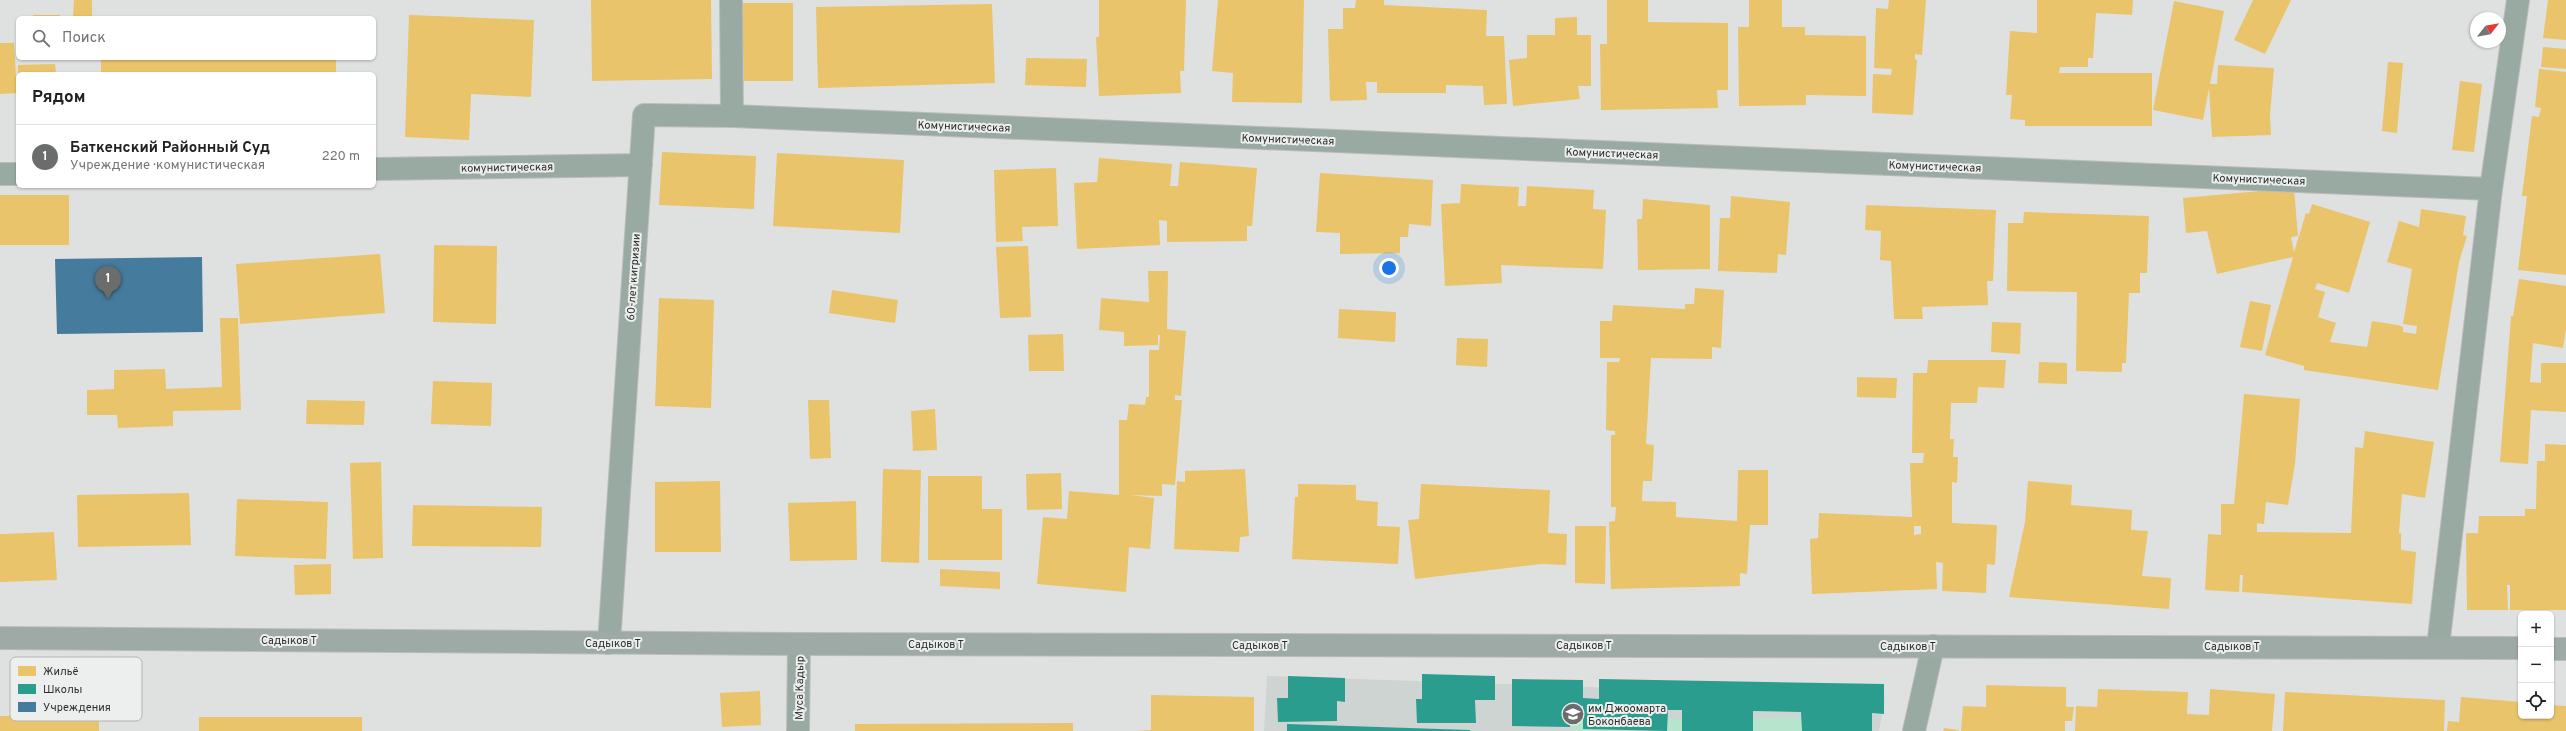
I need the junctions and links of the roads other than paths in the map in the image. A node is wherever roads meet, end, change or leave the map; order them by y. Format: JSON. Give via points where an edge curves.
{"nodes":[{"id":1,"x":730,"y":0,"type":"edge"},
{"id":2,"x":2518,"y":0,"type":"edge"},
{"id":3,"x":732,"y":116,"type":"junction"},
{"id":4,"x":641,"y":165,"type":"junction"},
{"id":5,"x":376,"y":169,"type":"edge"},
{"id":6,"x":0,"y":174,"type":"edge"},
{"id":7,"x":16,"y":174,"type":"edge"},
{"id":8,"x":2492,"y":189,"type":"junction"},
{"id":9,"x":0,"y":638,"type":"edge"},
{"id":10,"x":609,"y":643,"type":"junction"},
{"id":11,"x":799,"y":644,"type":"junction"},
{"id":12,"x":1933,"y":646,"type":"junction"},
{"id":13,"x":2438,"y":647,"type":"junction"},
{"id":14,"x":2518,"y":648,"type":"edge"},
{"id":15,"x":2554,"y":648,"type":"edge"},
{"id":16,"x":2566,"y":649,"type":"edge"},
{"id":17,"x":798,"y":731,"type":"edge"},
{"id":18,"x":1914,"y":731,"type":"edge"}],
"edges":[{"from":1,"to":3,"type":"street"},
{"from":2,"to":8,"type":"street"},
{"from":3,"to":4,"type":"street","name":"60-лет кигризии","via":[[644,115]]},
{"from":3,"to":8,"type":"street","name":"Комунистическая"},
{"from":4,"to":5,"type":"street","name":"комунистическая"},
{"from":4,"to":10,"type":"street","name":"60-лет кигризии"},
{"from":6,"to":7,"type":"street"},
{"from":8,"to":13,"type":"street"},
{"from":9,"to":10,"type":"highway","name":"Садыков Т"},
{"from":10,"to":11,"type":"highway","name":"Садыков Т"},
{"from":11,"to":12,"type":"highway","name":"Садыков Т"},
{"from":11,"to":17,"type":"street","name":"Муса Кадыр"},
{"from":12,"to":13,"type":"highway","name":"Садыков Т"},
{"from":12,"to":18,"type":"street"},
{"from":13,"to":14,"type":"highway","name":"Садыков Т"},
{"from":15,"to":16,"type":"highway"}]}
